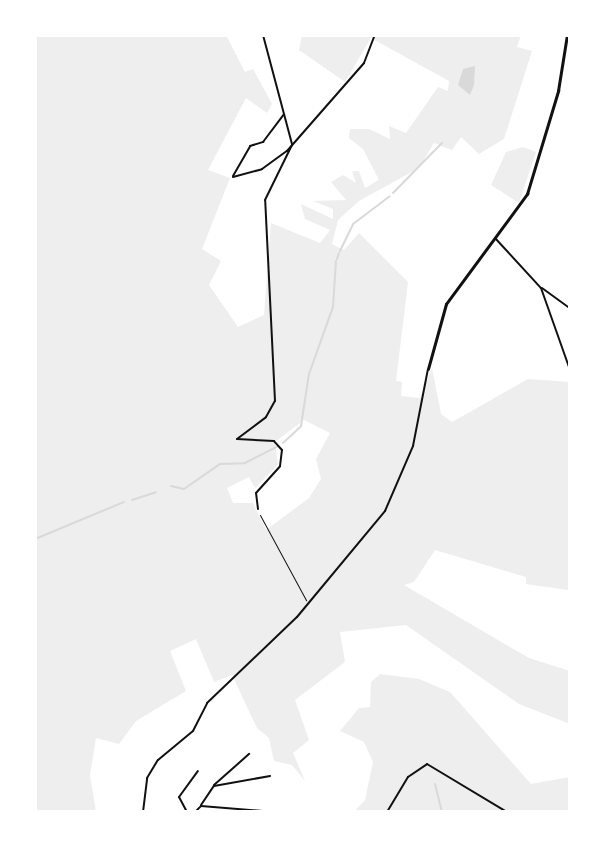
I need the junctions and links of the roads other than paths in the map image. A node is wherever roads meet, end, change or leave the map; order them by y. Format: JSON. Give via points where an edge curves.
{"nodes":[{"id":1,"x":263,"y":35,"type":"edge"},
{"id":2,"x":375,"y":35,"type":"edge"},
{"id":3,"x":567,"y":35,"type":"edge"},
{"id":4,"x":283,"y":114,"type":"junction"},
{"id":5,"x":292,"y":145,"type":"junction"},
{"id":6,"x":494,"y":238,"type":"junction"},
{"id":7,"x":541,"y":288,"type":"junction"},
{"id":8,"x":570,"y":308,"type":"edge"},
{"id":9,"x":428,"y":369,"type":"joint"},
{"id":10,"x":570,"y":370,"type":"edge"},
{"id":11,"x":258,"y":509,"type":"road end"},
{"id":12,"x":249,"y":754,"type":"dead end"},
{"id":13,"x":198,"y":771,"type":"dead end"},
{"id":14,"x":270,"y":776,"type":"dead end"},
{"id":15,"x":214,"y":786,"type":"junction"},
{"id":16,"x":201,"y":806,"type":"junction"},
{"id":17,"x":225,"y":807,"type":"junction"},
{"id":18,"x":143,"y":812,"type":"edge"},
{"id":19,"x":187,"y":812,"type":"edge"},
{"id":20,"x":195,"y":812,"type":"edge"},
{"id":21,"x":224,"y":812,"type":"edge"},
{"id":22,"x":275,"y":812,"type":"edge"},
{"id":23,"x":387,"y":812,"type":"edge"},
{"id":24,"x":508,"y":812,"type":"edge"}],
"edges":[{"from":1,"to":4,"type":"street"},
{"from":2,"to":5,"type":"street","via":[[364,63]]},
{"from":3,"to":6,"type":"street","via":[[558,91],[527,194]]},
{"from":4,"to":5,"type":"street"},
{"from":4,"to":5,"type":"street","via":[[263,142],[250,146],[233,177],[262,169]]},
{"from":5,"to":11,"type":"street","via":[[265,200],[275,401],[266,417],[237,439],[274,441],[284,456],[256,493]]},
{"from":6,"to":7,"type":"street"},
{"from":6,"to":9,"type":"street","via":[[446,304]]},
{"from":7,"to":8,"type":"street","via":[[552,289]]},
{"from":7,"to":10,"type":"street"},
{"from":9,"to":18,"type":"street","via":[[421,410],[388,505],[308,603],[207,703],[193,731],[156,762]]},
{"from":12,"to":15,"type":"street"},
{"from":13,"to":19,"type":"street","via":[[179,797]]},
{"from":14,"to":15,"type":"street"},
{"from":15,"to":16,"type":"street"},
{"from":16,"to":17,"type":"street"},
{"from":16,"to":20,"type":"street"},
{"from":17,"to":21,"type":"street"},
{"from":17,"to":22,"type":"street"},
{"from":23,"to":24,"type":"street","via":[[408,777],[426,764]]}]}
